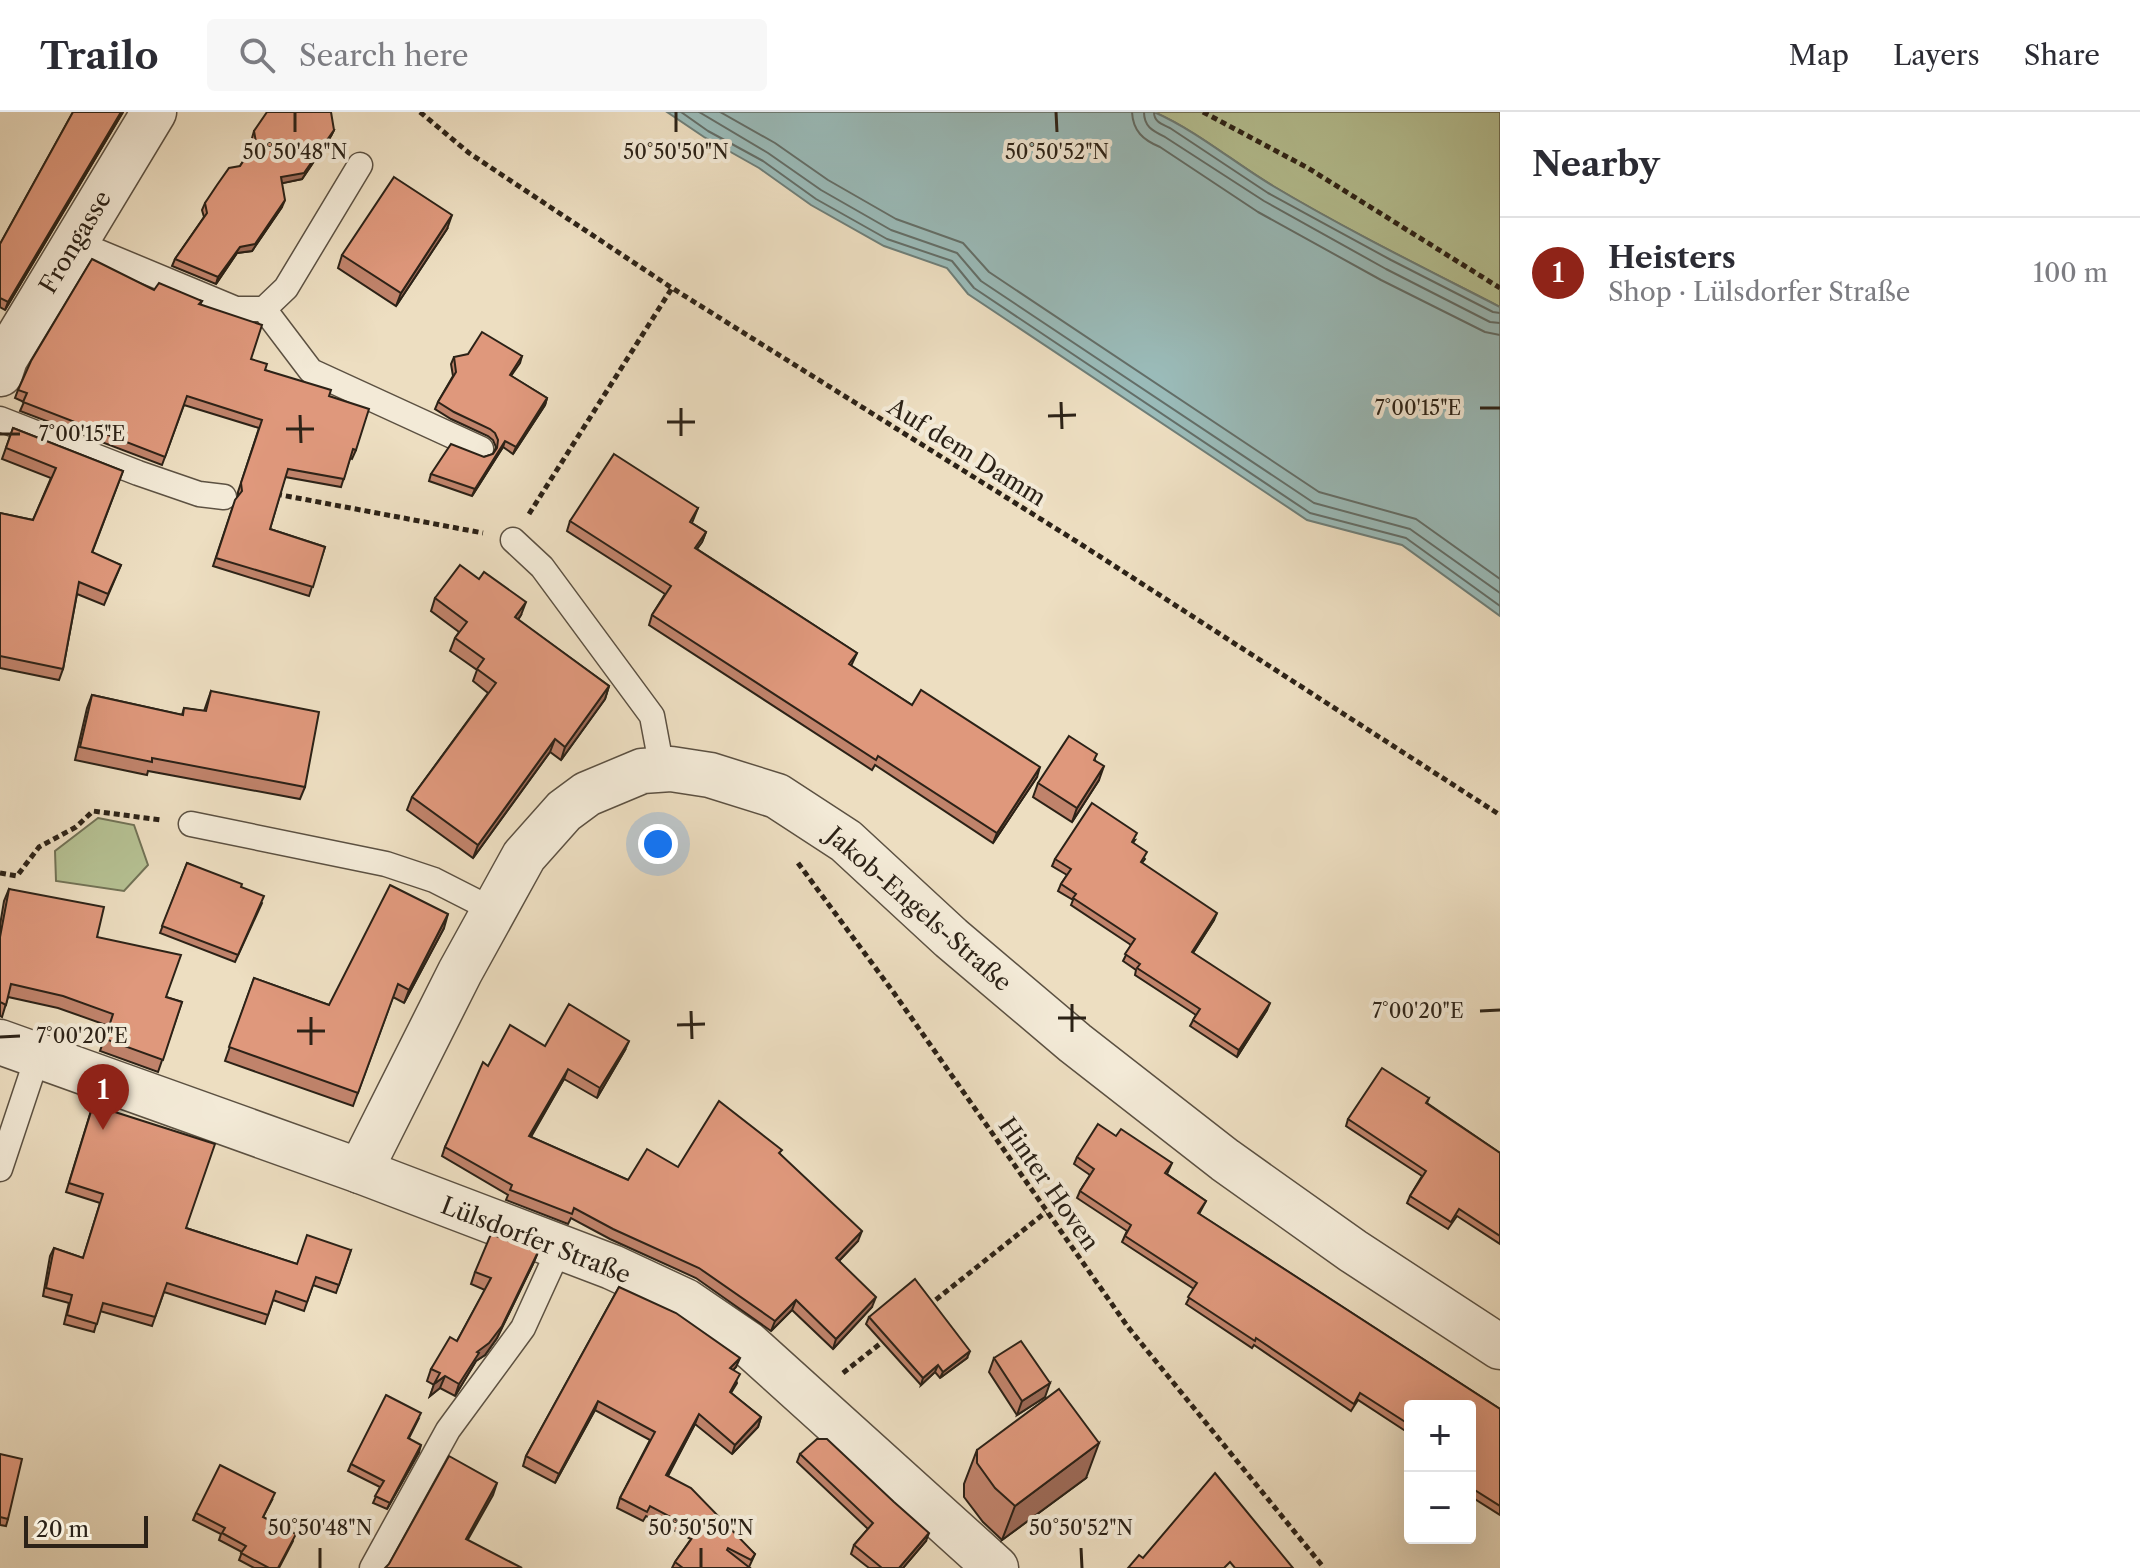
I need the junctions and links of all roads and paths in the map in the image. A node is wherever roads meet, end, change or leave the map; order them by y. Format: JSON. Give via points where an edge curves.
{"nodes":[{"id":1,"x":154,"y":112,"type":"edge"},
{"id":2,"x":420,"y":112,"type":"edge"},
{"id":3,"x":1203,"y":112,"type":"edge"},
{"id":4,"x":360,"y":165,"type":"dead end"},
{"id":5,"x":75,"y":242,"type":"junction"},
{"id":6,"x":672,"y":288,"type":"junction"},
{"id":7,"x":1500,"y":288,"type":"edge"},
{"id":8,"x":264,"y":309,"type":"junction"},
{"id":9,"x":0,"y":374,"type":"edge"},
{"id":10,"x":0,"y":419,"type":"edge"},
{"id":11,"x":481,"y":449,"type":"dead end"},
{"id":12,"x":224,"y":497,"type":"joint"},
{"id":13,"x":513,"y":540,"type":"junction"},
{"id":14,"x":662,"y":769,"type":"junction"},
{"id":15,"x":787,"y":803,"type":"junction"},
{"id":16,"x":1500,"y":815,"type":"edge"},
{"id":17,"x":191,"y":824,"type":"joint"},
{"id":18,"x":0,"y":873,"type":"edge"},
{"id":19,"x":493,"y":910,"type":"junction"},
{"id":20,"x":19,"y":1048,"type":"edge"},
{"id":21,"x":0,"y":1169,"type":"edge"},
{"id":22,"x":360,"y":1171,"type":"junction"},
{"id":23,"x":1046,"y":1212,"type":"junction"},
{"id":24,"x":560,"y":1247,"type":"junction"},
{"id":25,"x":922,"y":1310,"type":"edge"},
{"id":26,"x":897,"y":1330,"type":"edge"},
{"id":27,"x":1500,"y":1347,"type":"edge"},
{"id":28,"x":810,"y":1399,"type":"junction"},
{"id":29,"x":372,"y":1568,"type":"edge"},
{"id":30,"x":996,"y":1568,"type":"edge"},
{"id":31,"x":1324,"y":1568,"type":"edge"}],
"edges":[{"from":1,"to":5,"type":"street","name":"Frongasse"},
{"from":2,"to":6,"type":"path","name":"Auf dem Damm","via":[[469,153]]},
{"from":3,"to":7,"type":"path","via":[[1308,168]]},
{"from":4,"to":8,"type":"lane","via":[[286,288]]},
{"from":5,"to":8,"type":"lane","via":[[236,309]]},
{"from":5,"to":9,"type":"street","name":"Frongasse"},
{"from":6,"to":13,"type":"path"},
{"from":6,"to":16,"type":"path","name":"Auf dem Damm"},
{"from":8,"to":11,"type":"lane","via":[[311,371]]},
{"from":10,"to":12,"type":"lane","via":[[138,473]]},
{"from":12,"to":13,"type":"path","via":[[238,488]]},
{"from":13,"to":14,"type":"lane","via":[[542,567],[652,716]]},
{"from":14,"to":15,"type":"street","name":"Jakob-Engels-Straße","via":[[710,775]]},
{"from":14,"to":19,"type":"street","name":"Jakob-Engels-Straße","via":[[605,785],[564,811],[524,856]]},
{"from":15,"to":23,"type":"path","name":"Hinter Hoven","via":[[780,825],[798,863]]},
{"from":15,"to":27,"type":"street","name":"Jakob-Engels-Straße","via":[[846,841],[1041,1014],[1225,1160]]},
{"from":17,"to":18,"type":"path","via":[[93,811],[39,847],[17,876]]},
{"from":17,"to":19,"type":"lane","via":[[403,869]]},
{"from":19,"to":22,"type":"street","name":"Jakob-Engels-Straße"},
{"from":20,"to":21,"type":"lane"},
{"from":20,"to":22,"type":"street","name":"Lülsdorfer Straße"},
{"from":22,"to":24,"type":"street","name":"Lülsdorfer Straße"},
{"from":23,"to":25,"type":"path"},
{"from":23,"to":31,"type":"path","name":"Hinter Hoven","via":[[1128,1327]]},
{"from":24,"to":28,"type":"street","name":"Lülsdorfer Straße","via":[[685,1301],[748,1344]]},
{"from":24,"to":29,"type":"lane","via":[[523,1328],[448,1430]]},
{"from":26,"to":28,"type":"path"},
{"from":28,"to":30,"type":"street","name":"Lülsdorfer Straße"}]}
